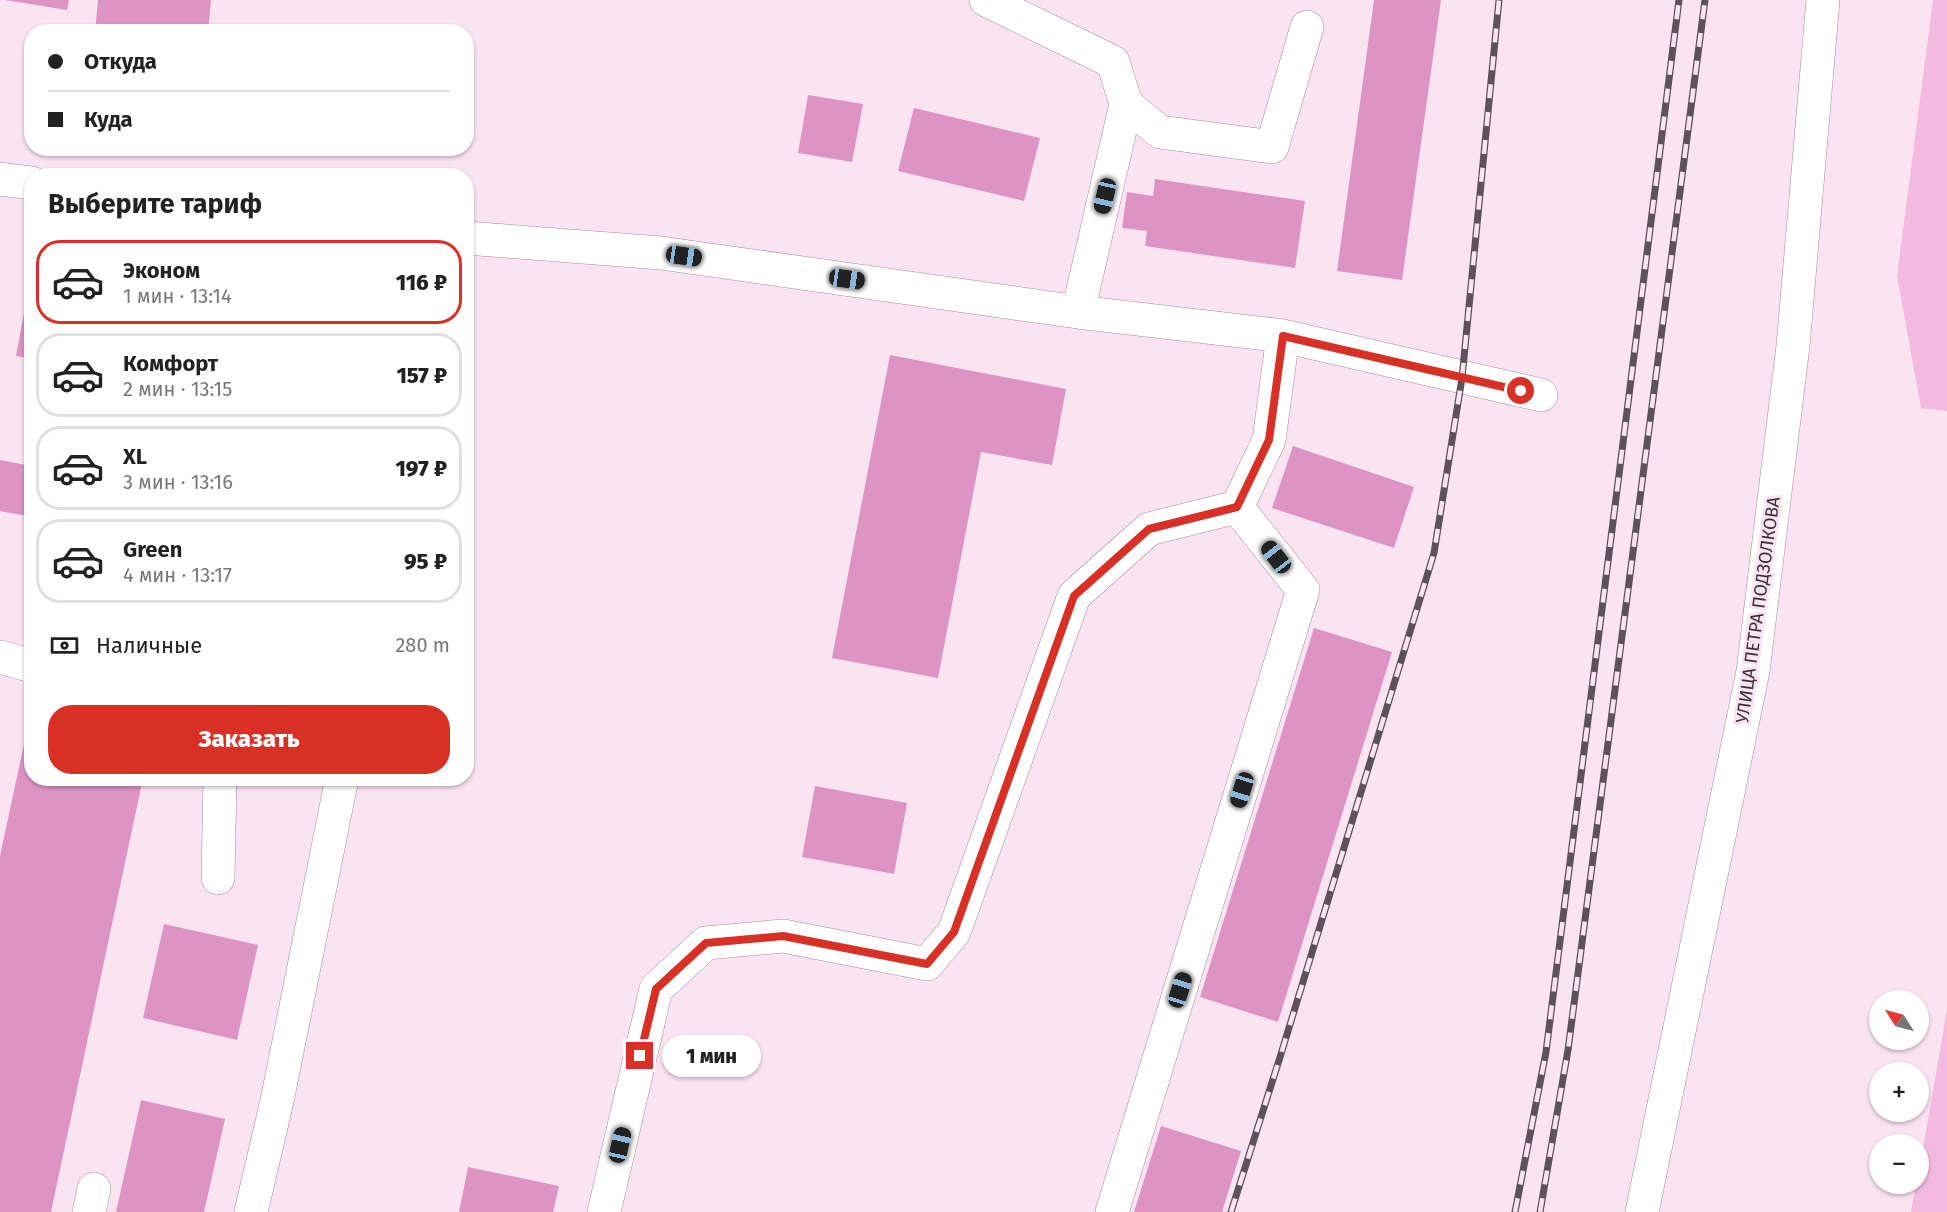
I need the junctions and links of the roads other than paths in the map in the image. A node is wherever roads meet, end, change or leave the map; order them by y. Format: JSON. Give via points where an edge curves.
{"nodes":[{"id":1,"x":986,"y":0,"type":"edge"},
{"id":2,"x":1823,"y":0,"type":"edge"},
{"id":3,"x":1307,"y":27,"type":"dead end"},
{"id":4,"x":1126,"y":104,"type":"junction"},
{"id":5,"x":0,"y":179,"type":"edge"},
{"id":6,"x":24,"y":182,"type":"edge"},
{"id":7,"x":474,"y":239,"type":"edge"},
{"id":8,"x":1078,"y":312,"type":"junction"},
{"id":9,"x":1283,"y":336,"type":"junction"},
{"id":10,"x":1541,"y":395,"type":"dead end"},
{"id":11,"x":1237,"y":507,"type":"junction"},
{"id":12,"x":0,"y":657,"type":"edge"},
{"id":13,"x":24,"y":664,"type":"edge"},
{"id":14,"x":220,"y":786,"type":"edge"},
{"id":15,"x":340,"y":786,"type":"edge"},
{"id":16,"x":218,"y":878,"type":"dead end"},
{"id":17,"x":251,"y":1212,"type":"edge"},
{"id":18,"x":604,"y":1212,"type":"edge"},
{"id":19,"x":1112,"y":1212,"type":"edge"},
{"id":20,"x":1642,"y":1212,"type":"edge"}],
"edges":[{"from":1,"to":4,"type":"street","via":[[1113,62]]},
{"from":2,"to":20,"type":"street","name":"УЛИЦА ПЕТРА ПОДЗОЛКОВА","via":[[1793,346],[1753,671]]},
{"from":3,"to":4,"type":"street","via":[[1272,147],[1160,132]]},
{"from":4,"to":8,"type":"street"},
{"from":5,"to":6,"type":"street"},
{"from":7,"to":8,"type":"street","via":[[661,253]]},
{"from":8,"to":9,"type":"street"},
{"from":9,"to":10,"type":"street"},
{"from":9,"to":11,"type":"street","via":[[1269,440]]},
{"from":11,"to":18,"type":"street","via":[[1149,529],[1074,596],[954,932],[927,964],[783,936],[706,943],[656,989]]},
{"from":11,"to":19,"type":"street","via":[[1303,590]]},
{"from":12,"to":13,"type":"street"},
{"from":14,"to":16,"type":"street"},
{"from":15,"to":17,"type":"street"}]}
